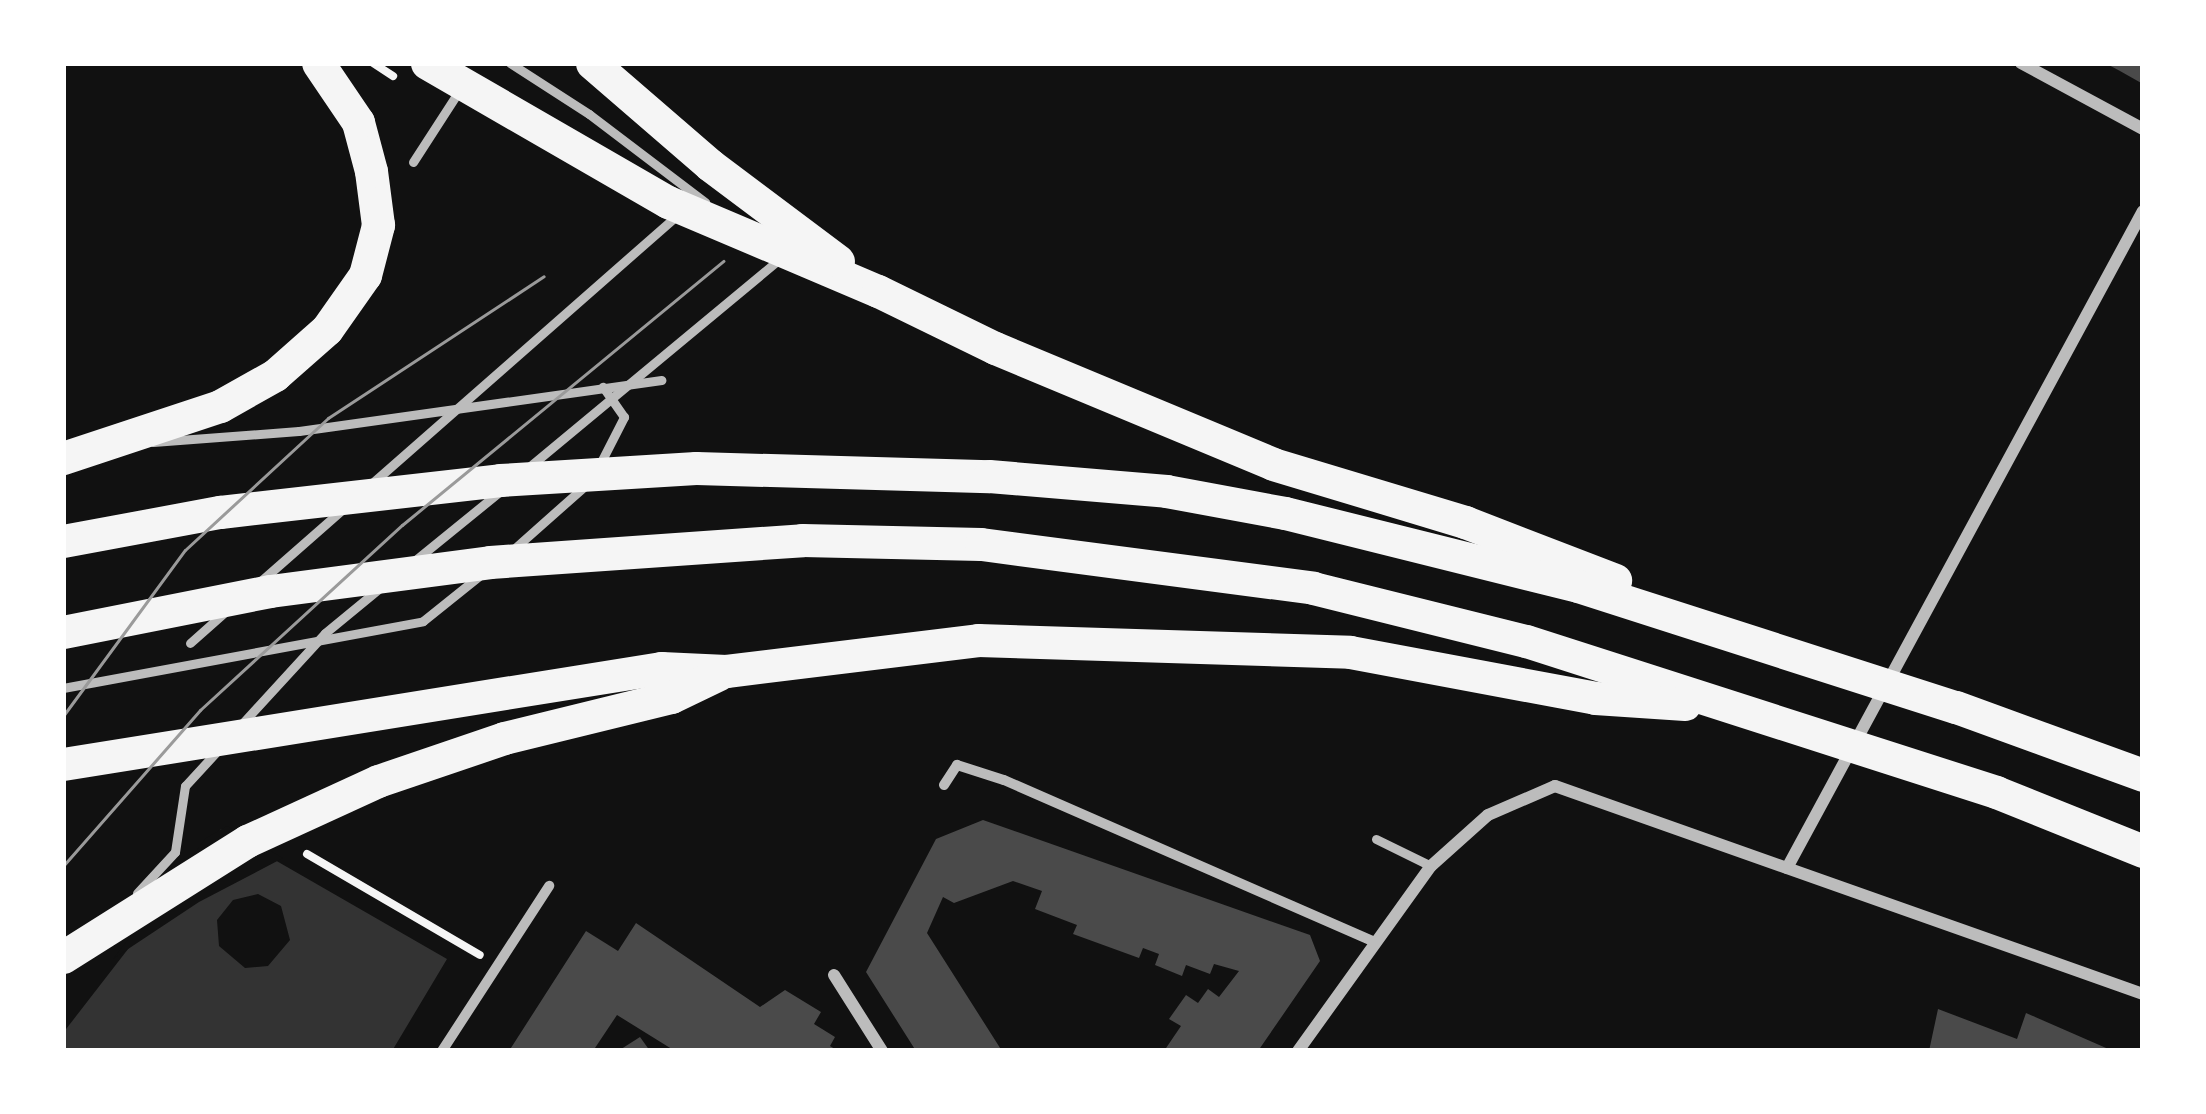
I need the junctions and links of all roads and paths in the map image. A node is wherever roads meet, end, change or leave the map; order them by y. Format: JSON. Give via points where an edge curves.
{"nodes":[{"id":1,"x":318,"y":63,"type":"edge"},
{"id":2,"x":427,"y":63,"type":"edge"},
{"id":3,"x":510,"y":63,"type":"edge"},
{"id":4,"x":592,"y":63,"type":"edge"},
{"id":5,"x":2021,"y":63,"type":"edge"},
{"id":6,"x":466,"y":79,"type":"dead end"},
{"id":7,"x":2143,"y":129,"type":"edge"},
{"id":8,"x":413,"y":162,"type":"dead end"},
{"id":9,"x":698,"y":197,"type":"junction"},
{"id":10,"x":2143,"y":212,"type":"edge"},
{"id":11,"x":878,"y":291,"type":"junction"},
{"id":12,"x":661,"y":380,"type":"dead end"},
{"id":13,"x":603,"y":386,"type":"junction"},
{"id":14,"x":118,"y":442,"type":"junction"},
{"id":15,"x":63,"y":458,"type":"edge"},
{"id":16,"x":63,"y":541,"type":"edge"},
{"id":17,"x":1649,"y":607,"type":"junction"},
{"id":18,"x":63,"y":632,"type":"edge"},
{"id":19,"x":190,"y":643,"type":"dead end"},
{"id":20,"x":726,"y":671,"type":"junction"},
{"id":21,"x":63,"y":688,"type":"edge"},
{"id":22,"x":1745,"y":708,"type":"junction"},
{"id":23,"x":63,"y":764,"type":"edge"},
{"id":24,"x":2143,"y":775,"type":"edge"},
{"id":25,"x":944,"y":785,"type":"dead end"},
{"id":26,"x":1376,"y":839,"type":"dead end"},
{"id":27,"x":2143,"y":851,"type":"edge"},
{"id":28,"x":1431,"y":866,"type":"junction"},
{"id":29,"x":1787,"y":868,"type":"junction"},
{"id":30,"x":549,"y":886,"type":"dead end"},
{"id":31,"x":414,"y":913,"type":"dead end"},
{"id":32,"x":455,"y":940,"type":"dead end"},
{"id":33,"x":1373,"y":941,"type":"junction"},
{"id":34,"x":63,"y":957,"type":"edge"},
{"id":35,"x":63,"y":971,"type":"edge"},
{"id":36,"x":834,"y":975,"type":"dead end"},
{"id":37,"x":2143,"y":994,"type":"edge"},
{"id":38,"x":442,"y":1051,"type":"edge"},
{"id":39,"x":882,"y":1051,"type":"edge"},
{"id":40,"x":1298,"y":1051,"type":"edge"}],
"edges":[{"from":1,"to":14,"type":"highway","via":[[358,122],[370,171],[378,225],[365,275],[327,329],[275,375],[220,406]]},
{"from":2,"to":11,"type":"highway","via":[[668,202]]},
{"from":3,"to":9,"type":"lane"},
{"from":4,"to":11,"type":"highway","via":[[710,165]]},
{"from":5,"to":7,"type":"street"},
{"from":6,"to":8,"type":"lane"},
{"from":9,"to":19,"type":"lane"},
{"from":9,"to":35,"type":"lane","via":[[784,260],[325,633],[185,786],[175,852]]},
{"from":10,"to":29,"type":"street"},
{"from":11,"to":17,"type":"highway","via":[[1273,464],[1605,572]]},
{"from":12,"to":13,"type":"lane"},
{"from":13,"to":14,"type":"lane","via":[[231,439]]},
{"from":13,"to":21,"type":"lane","via":[[624,417],[585,489],[423,621]]},
{"from":14,"to":15,"type":"highway"},
{"from":16,"to":17,"type":"highway","via":[[220,512],[500,480],[696,468],[989,476],[1166,491],[1285,513]]},
{"from":17,"to":24,"type":"highway"},
{"from":18,"to":22,"type":"highway","via":[[270,591],[490,562],[802,540],[982,544],[1313,589],[1526,641]]},
{"from":20,"to":22,"type":"highway","via":[[978,640],[1241,645],[1350,652],[1595,698]]},
{"from":20,"to":23,"type":"highway","via":[[661,668]]},
{"from":20,"to":34,"type":"highway","via":[[670,697],[504,738],[378,781],[248,841]]},
{"from":22,"to":27,"type":"highway"},
{"from":25,"to":33,"type":"street","via":[[957,765],[1004,780]]},
{"from":26,"to":28,"type":"lane"},
{"from":28,"to":29,"type":"street","via":[[1488,815],[1555,786]]},
{"from":28,"to":33,"type":"street"},
{"from":29,"to":37,"type":"street"},
{"from":30,"to":38,"type":"street"},
{"from":31,"to":32,"type":"path"},
{"from":33,"to":40,"type":"street"},
{"from":36,"to":39,"type":"street"}]}
